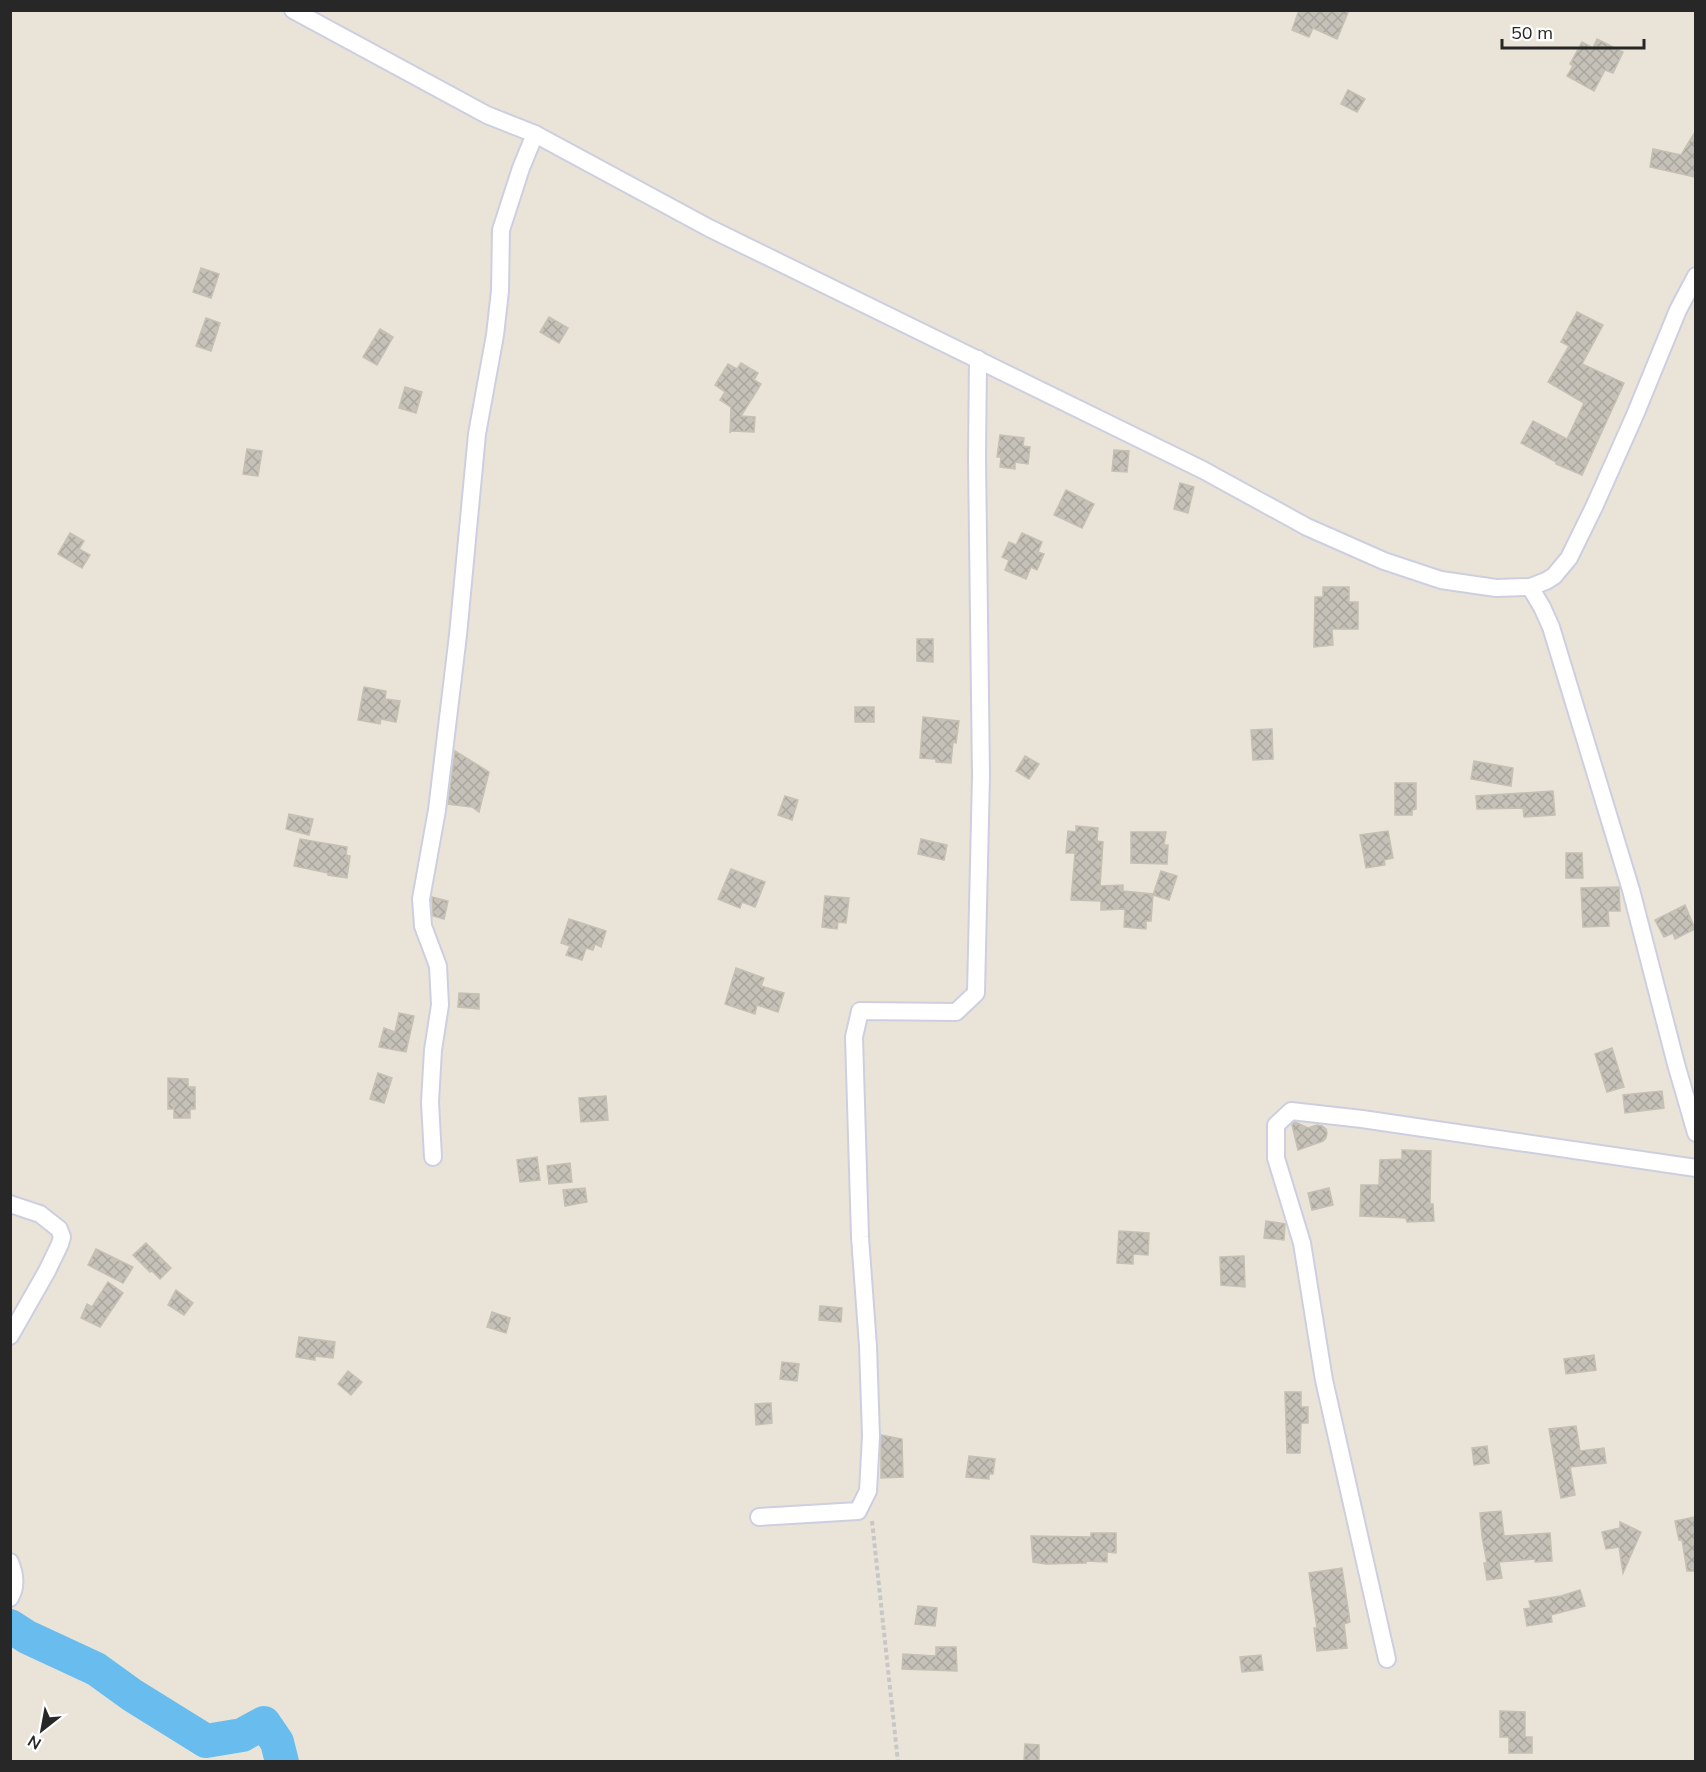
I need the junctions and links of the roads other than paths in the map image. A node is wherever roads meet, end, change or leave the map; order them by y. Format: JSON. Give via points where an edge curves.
{"nodes":[{"id":1,"x":294,"y":10,"type":"edge"},
{"id":2,"x":536,"y":134,"type":"junction"},
{"id":3,"x":1695,"y":276,"type":"edge"},
{"id":4,"x":978,"y":359,"type":"junction"},
{"id":5,"x":1530,"y":587,"type":"junction"},
{"id":6,"x":1695,"y":1133,"type":"edge"},
{"id":7,"x":432,"y":1157,"type":"dead end"},
{"id":8,"x":1695,"y":1168,"type":"edge"},
{"id":9,"x":10,"y":1204,"type":"edge"},
{"id":10,"x":10,"y":1336,"type":"edge"},
{"id":11,"x":759,"y":1517,"type":"dead end"},
{"id":12,"x":10,"y":1562,"type":"edge"},
{"id":13,"x":10,"y":1598,"type":"edge"},
{"id":14,"x":1387,"y":1659,"type":"dead end"}],
"edges":[{"from":1,"to":2,"type":"street","via":[[487,115]]},
{"from":2,"to":4,"type":"street","via":[[709,228]]},
{"from":2,"to":7,"type":"street","via":[[501,230],[500,291],[477,434],[437,810],[421,900],[423,926],[438,966],[440,1005],[430,1102]]},
{"from":3,"to":5,"type":"street","via":[[1569,558],[1554,576]]},
{"from":4,"to":5,"type":"street","via":[[1203,470],[1307,527],[1384,561],[1468,585]]},
{"from":4,"to":11,"type":"street","via":[[981,776],[976,993],[956,1012],[860,1011],[854,1037],[871,1425],[868,1491],[858,1511]]},
{"from":5,"to":6,"type":"street","via":[[1551,627],[1631,890]]},
{"from":8,"to":14,"type":"street","via":[[1291,1111],[1275,1125],[1276,1158],[1302,1244],[1324,1380]]},
{"from":9,"to":10,"type":"street","via":[[40,1214],[59,1229],[62,1237]]},
{"from":12,"to":13,"type":"street","via":[[15,1574]]}]}
